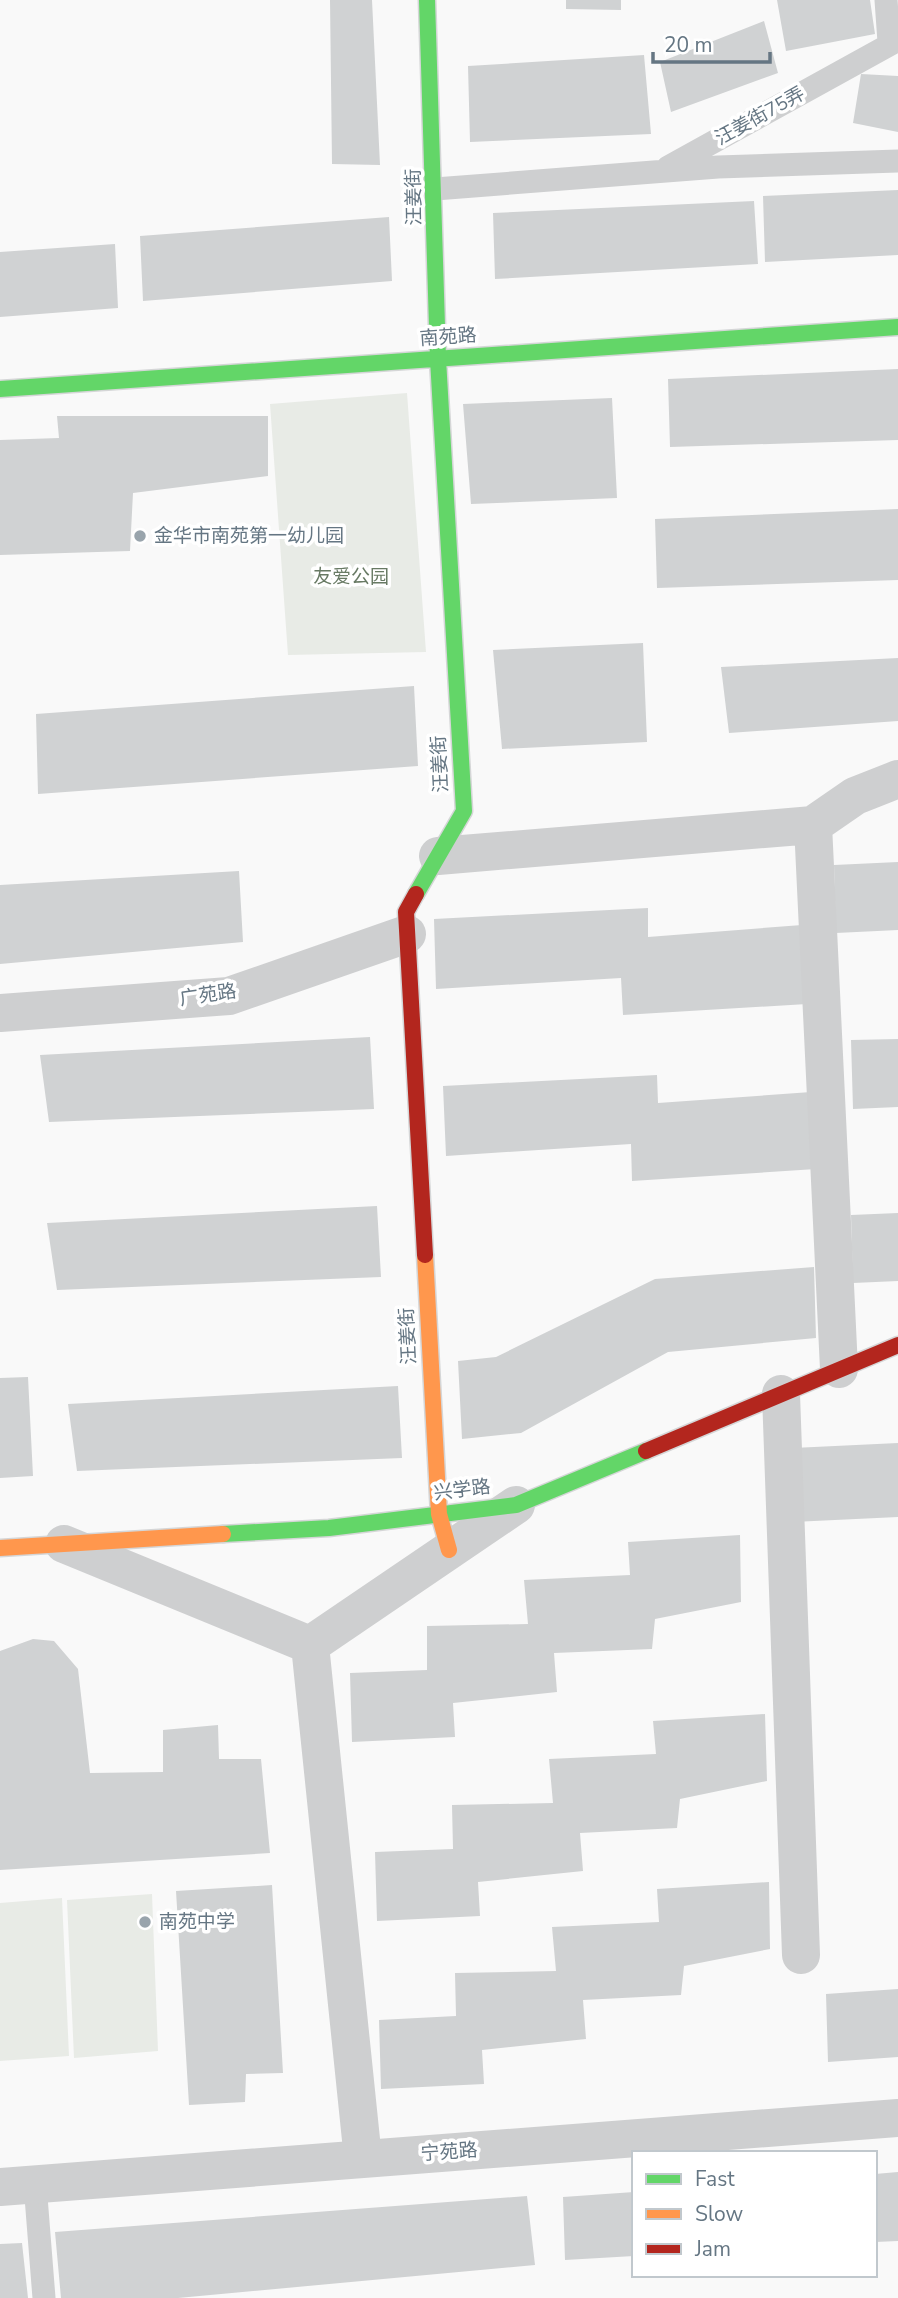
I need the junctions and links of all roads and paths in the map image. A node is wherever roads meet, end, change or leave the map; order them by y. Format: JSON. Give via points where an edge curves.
{"nodes":[{"id":1,"x":427,"y":0,"type":"edge"},
{"id":2,"x":886,"y":0,"type":"edge"},
{"id":3,"x":894,"y":41,"type":"edge"},
{"id":4,"x":898,"y":162,"type":"edge"},
{"id":5,"x":659,"y":172,"type":"junction"},
{"id":6,"x":435,"y":189,"type":"junction"},
{"id":7,"x":898,"y":327,"type":"edge"},
{"id":8,"x":438,"y":359,"type":"junction"},
{"id":9,"x":0,"y":389,"type":"edge"},
{"id":10,"x":898,"y":779,"type":"edge"},
{"id":11,"x":813,"y":825,"type":"junction"},
{"id":12,"x":438,"y":856,"type":"junction"},
{"id":13,"x":407,"y":934,"type":"junction"},
{"id":14,"x":0,"y":1013,"type":"edge"},
{"id":15,"x":898,"y":1345,"type":"edge"},
{"id":16,"x":839,"y":1369,"type":"junction"},
{"id":17,"x":781,"y":1394,"type":"junction"},
{"id":18,"x":516,"y":1505,"type":"junction"},
{"id":19,"x":439,"y":1514,"type":"junction"},
{"id":20,"x":64,"y":1544,"type":"junction"},
{"id":21,"x":0,"y":1548,"type":"edge"},
{"id":22,"x":449,"y":1550,"type":"junction"},
{"id":23,"x":310,"y":1645,"type":"junction"},
{"id":24,"x":801,"y":1955,"type":"dead end"},
{"id":25,"x":898,"y":2118,"type":"edge"},
{"id":26,"x":363,"y":2159,"type":"junction"},
{"id":27,"x":18,"y":2185,"type":"edge"},
{"id":28,"x":44,"y":2298,"type":"edge"}],
"edges":[{"from":1,"to":6,"type":"street","name":"汪姜街"},
{"from":2,"to":3,"type":"lane"},
{"from":3,"to":5,"type":"lane","name":"汪姜街75弄"},
{"from":4,"to":5,"type":"lane"},
{"from":5,"to":6,"type":"lane"},
{"from":6,"to":8,"type":"street","name":"汪姜街"},
{"from":7,"to":8,"type":"street","name":"南苑路"},
{"from":8,"to":9,"type":"street","name":"南苑路"},
{"from":8,"to":12,"type":"street","name":"汪姜街","via":[[464,811]]},
{"from":10,"to":11,"type":"street","via":[[855,796]]},
{"from":11,"to":12,"type":"street"},
{"from":11,"to":16,"type":"street"},
{"from":12,"to":13,"type":"street","name":"汪姜街","via":[[406,912]]},
{"from":13,"to":14,"type":"street","name":"广苑路","via":[[229,996]]},
{"from":13,"to":19,"type":"street","name":"汪姜街"},
{"from":15,"to":16,"type":"street","name":"兴学路"},
{"from":16,"to":17,"type":"street","name":"兴学路"},
{"from":17,"to":18,"type":"street","name":"兴学路"},
{"from":17,"to":24,"type":"street"},
{"from":18,"to":19,"type":"street","name":"兴学路"},
{"from":18,"to":22,"type":"street"},
{"from":19,"to":20,"type":"street","name":"兴学路","via":[[329,1528]]},
{"from":19,"to":22,"type":"street","name":"汪姜街"},
{"from":20,"to":21,"type":"street","name":"兴学路"},
{"from":20,"to":23,"type":"street"},
{"from":22,"to":23,"type":"street"},
{"from":23,"to":26,"type":"street"},
{"from":25,"to":26,"type":"street","name":"宁苑路"},
{"from":26,"to":27,"type":"street","name":"宁苑路"},
{"from":27,"to":28,"type":"lane"}]}
